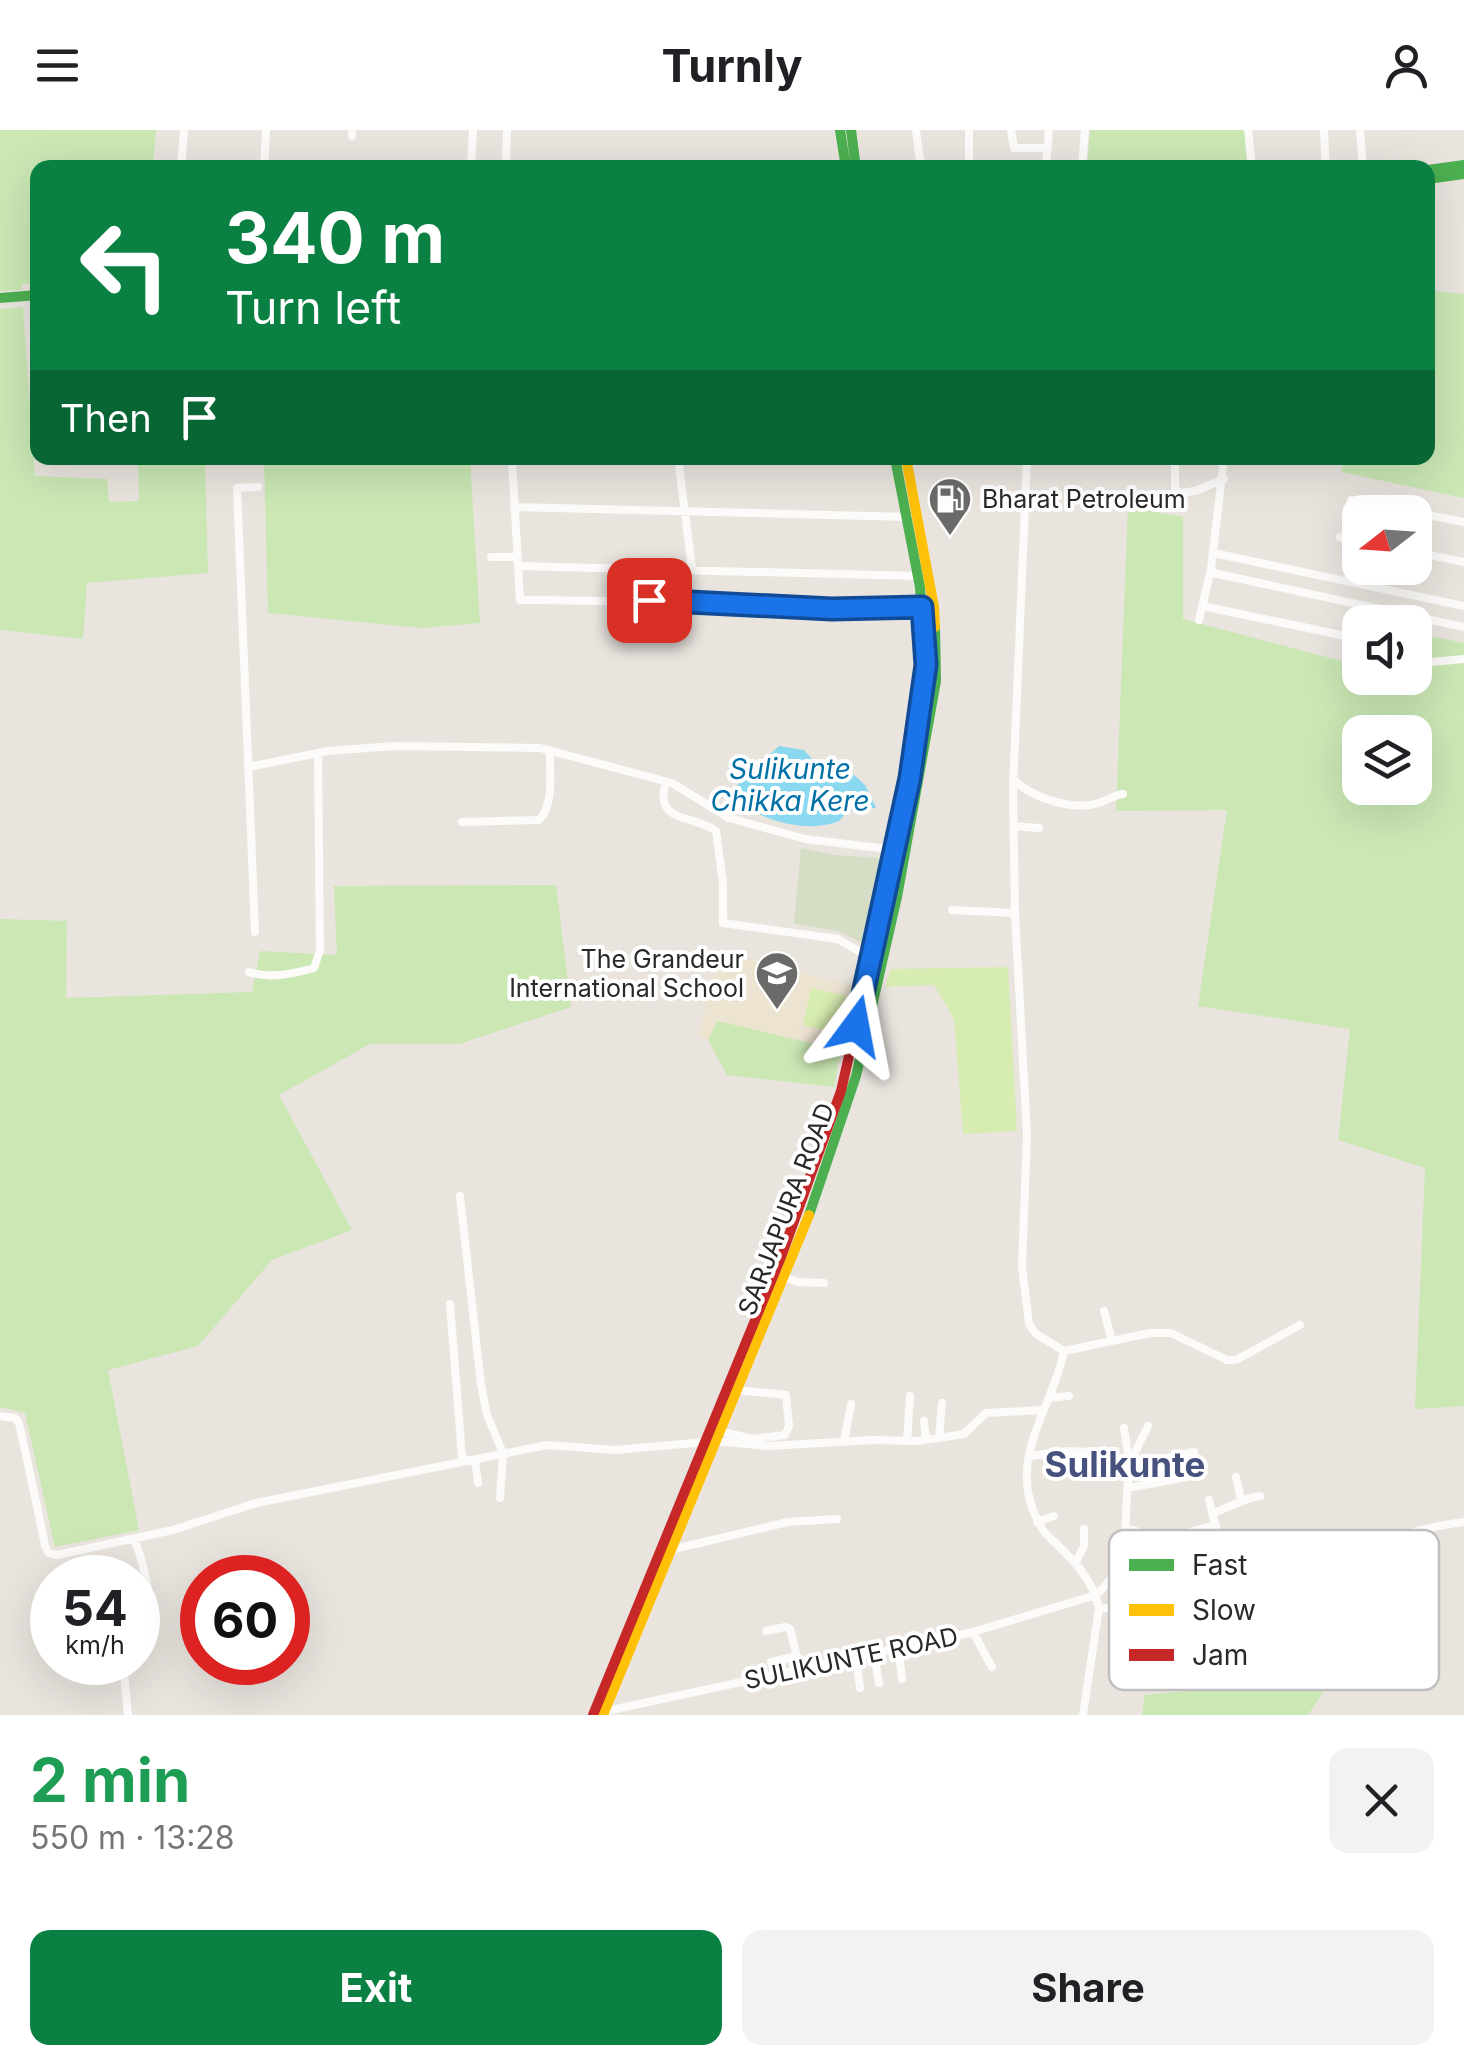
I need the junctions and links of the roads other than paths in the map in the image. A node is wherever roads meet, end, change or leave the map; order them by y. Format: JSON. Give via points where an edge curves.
{"nodes":[{"id":1,"x":184,"y":130,"type":"edge"},
{"id":2,"x":266,"y":130,"type":"edge"},
{"id":3,"x":473,"y":130,"type":"edge"},
{"id":4,"x":507,"y":130,"type":"edge"},
{"id":5,"x":840,"y":130,"type":"edge"},
{"id":6,"x":851,"y":130,"type":"edge"},
{"id":7,"x":916,"y":130,"type":"edge"},
{"id":8,"x":969,"y":130,"type":"edge"},
{"id":9,"x":1011,"y":130,"type":"edge"},
{"id":10,"x":1050,"y":130,"type":"edge"},
{"id":11,"x":1085,"y":130,"type":"edge"},
{"id":12,"x":1248,"y":130,"type":"edge"},
{"id":13,"x":1324,"y":130,"type":"edge"},
{"id":14,"x":1360,"y":130,"type":"edge"},
{"id":15,"x":1048,"y":148,"type":"junction"},
{"id":16,"x":182,"y":160,"type":"edge"},
{"id":17,"x":264,"y":160,"type":"edge"},
{"id":18,"x":471,"y":160,"type":"edge"},
{"id":19,"x":506,"y":160,"type":"edge"},
{"id":20,"x":845,"y":160,"type":"edge"},
{"id":21,"x":855,"y":160,"type":"edge"},
{"id":22,"x":920,"y":160,"type":"edge"},
{"id":23,"x":969,"y":160,"type":"edge"},
{"id":24,"x":1047,"y":160,"type":"edge"},
{"id":25,"x":1083,"y":160,"type":"edge"},
{"id":26,"x":1251,"y":160,"type":"edge"},
{"id":27,"x":1326,"y":160,"type":"edge"},
{"id":28,"x":1363,"y":160,"type":"edge"},
{"id":29,"x":1464,"y":165,"type":"edge"},
{"id":30,"x":1435,"y":169,"type":"edge"},
{"id":31,"x":1464,"y":174,"type":"edge"},
{"id":32,"x":1435,"y":178,"type":"edge"},
{"id":33,"x":30,"y":296,"type":"edge"},
{"id":34,"x":0,"y":298,"type":"edge"},
{"id":35,"x":512,"y":465,"type":"edge"},
{"id":36,"x":679,"y":465,"type":"edge"},
{"id":37,"x":900,"y":465,"type":"edge"},
{"id":38,"x":1027,"y":465,"type":"edge"},
{"id":39,"x":1175,"y":465,"type":"edge"},
{"id":40,"x":1224,"y":465,"type":"edge"},
{"id":41,"x":1224,"y":479,"type":"junction"},
{"id":42,"x":258,"y":487,"type":"dead end"},
{"id":43,"x":514,"y":507,"type":"junction"},
{"id":44,"x":686,"y":509,"type":"junction"},
{"id":45,"x":1432,"y":516,"type":"edge"},
{"id":46,"x":912,"y":517,"type":"junction"},
{"id":47,"x":1464,"y":522,"type":"edge"},
{"id":48,"x":1213,"y":552,"type":"junction"},
{"id":49,"x":1432,"y":555,"type":"edge"},
{"id":50,"x":491,"y":557,"type":"dead end"},
{"id":51,"x":518,"y":561,"type":"junction"},
{"id":52,"x":1464,"y":562,"type":"edge"},
{"id":53,"x":692,"y":568,"type":"junction"},
{"id":54,"x":1211,"y":569,"type":"junction"},
{"id":55,"x":918,"y":576,"type":"junction"},
{"id":56,"x":1202,"y":606,"type":"junction"},
{"id":57,"x":1464,"y":606,"type":"edge"},
{"id":58,"x":928,"y":607,"type":"junction"},
{"id":59,"x":1199,"y":620,"type":"dead end"},
{"id":60,"x":1464,"y":628,"type":"edge"},
{"id":61,"x":1342,"y":635,"type":"edge"},
{"id":62,"x":1464,"y":659,"type":"edge"},
{"id":63,"x":1432,"y":662,"type":"edge"},
{"id":64,"x":550,"y":750,"type":"junction"},
{"id":65,"x":318,"y":755,"type":"junction"},
{"id":66,"x":248,"y":767,"type":"junction"},
{"id":67,"x":1013,"y":779,"type":"junction"},
{"id":68,"x":666,"y":782,"type":"junction"},
{"id":69,"x":1123,"y":794,"type":"dead end"},
{"id":70,"x":462,"y":822,"type":"dead end"},
{"id":71,"x":1014,"y":826,"type":"junction"},
{"id":72,"x":1040,"y":828,"type":"dead end"},
{"id":73,"x":896,"y":850,"type":"junction"},
{"id":74,"x":952,"y":910,"type":"dead end"},
{"id":75,"x":1015,"y":914,"type":"junction"},
{"id":76,"x":255,"y":932,"type":"dead end"},
{"id":77,"x":877,"y":961,"type":"junction"},
{"id":78,"x":249,"y":972,"type":"dead end"},
{"id":79,"x":460,"y":1196,"type":"dead end"},
{"id":80,"x":784,"y":1277,"type":"junction"},
{"id":81,"x":824,"y":1283,"type":"dead end"},
{"id":82,"x":450,"y":1304,"type":"dead end"},
{"id":83,"x":1104,"y":1311,"type":"dead end"},
{"id":84,"x":1300,"y":1325,"type":"dead end"},
{"id":85,"x":1112,"y":1341,"type":"junction"},
{"id":86,"x":1064,"y":1351,"type":"junction"},
{"id":87,"x":736,"y":1390,"type":"junction"},
{"id":88,"x":910,"y":1396,"type":"dead end"},
{"id":89,"x":1069,"y":1396,"type":"dead end"},
{"id":90,"x":1050,"y":1398,"type":"junction"},
{"id":91,"x":942,"y":1403,"type":"dead end"},
{"id":92,"x":851,"y":1404,"type":"dead end"},
{"id":93,"x":1044,"y":1410,"type":"junction"},
{"id":94,"x":0,"y":1416,"type":"edge"},
{"id":95,"x":924,"y":1421,"type":"dead end"},
{"id":96,"x":1148,"y":1426,"type":"dead end"},
{"id":97,"x":1124,"y":1428,"type":"dead end"},
{"id":98,"x":718,"y":1436,"type":"junction"},
{"id":99,"x":939,"y":1438,"type":"junction"},
{"id":100,"x":926,"y":1440,"type":"junction"},
{"id":101,"x":907,"y":1441,"type":"junction"},
{"id":102,"x":704,"y":1442,"type":"junction"},
{"id":103,"x":844,"y":1442,"type":"junction"},
{"id":104,"x":503,"y":1452,"type":"junction"},
{"id":105,"x":1094,"y":1452,"type":"dead end"},
{"id":106,"x":1194,"y":1452,"type":"dead end"},
{"id":107,"x":1028,"y":1456,"type":"junction"},
{"id":108,"x":472,"y":1461,"type":"junction"},
{"id":109,"x":1130,"y":1467,"type":"junction"},
{"id":110,"x":1202,"y":1474,"type":"dead end"},
{"id":111,"x":1236,"y":1477,"type":"dead end"},
{"id":112,"x":478,"y":1482,"type":"dead end"},
{"id":113,"x":1128,"y":1488,"type":"junction"},
{"id":114,"x":1260,"y":1496,"type":"dead end"},
{"id":115,"x":500,"y":1498,"type":"dead end"},
{"id":116,"x":1240,"y":1499,"type":"junction"},
{"id":117,"x":1210,"y":1500,"type":"dead end"},
{"id":118,"x":1213,"y":1513,"type":"junction"},
{"id":119,"x":1054,"y":1516,"type":"dead end"},
{"id":120,"x":837,"y":1519,"type":"dead end"},
{"id":121,"x":1038,"y":1522,"type":"junction"},
{"id":122,"x":1464,"y":1522,"type":"edge"},
{"id":123,"x":1216,"y":1525,"type":"junction"},
{"id":124,"x":1126,"y":1528,"type":"joint"},
{"id":125,"x":1084,"y":1529,"type":"dead end"},
{"id":126,"x":1133,"y":1530,"type":"edge"},
{"id":127,"x":1197,"y":1530,"type":"edge"},
{"id":128,"x":1217,"y":1530,"type":"edge"},
{"id":129,"x":1422,"y":1530,"type":"edge"},
{"id":130,"x":134,"y":1539,"type":"junction"},
{"id":131,"x":670,"y":1550,"type":"junction"},
{"id":132,"x":142,"y":1555,"type":"edge"},
{"id":133,"x":1076,"y":1562,"type":"junction"},
{"id":134,"x":1109,"y":1584,"type":"edge"},
{"id":135,"x":1096,"y":1595,"type":"junction"},
{"id":136,"x":1099,"y":1608,"type":"junction"},
{"id":137,"x":1109,"y":1608,"type":"edge"},
{"id":138,"x":766,"y":1631,"type":"dead end"},
{"id":139,"x":973,"y":1632,"type":"junction"},
{"id":140,"x":898,"y":1647,"type":"junction"},
{"id":141,"x":874,"y":1652,"type":"junction"},
{"id":142,"x":797,"y":1656,"type":"junction"},
{"id":143,"x":856,"y":1656,"type":"junction"},
{"id":144,"x":771,"y":1662,"type":"dead end"},
{"id":145,"x":992,"y":1668,"type":"dead end"},
{"id":146,"x":800,"y":1669,"type":"junction"},
{"id":147,"x":902,"y":1678,"type":"dead end"},
{"id":148,"x":879,"y":1683,"type":"dead end"},
{"id":149,"x":125,"y":1685,"type":"edge"},
{"id":150,"x":860,"y":1688,"type":"dead end"},
{"id":151,"x":598,"y":1714,"type":"edge"},
{"id":152,"x":128,"y":1715,"type":"edge"},
{"id":153,"x":1082,"y":1715,"type":"edge"}],
"edges":[{"from":1,"to":16,"type":"street"},
{"from":2,"to":17,"type":"street"},
{"from":3,"to":18,"type":"street"},
{"from":4,"to":19,"type":"street"},
{"from":5,"to":20,"type":"main road"},
{"from":6,"to":21,"type":"main road"},
{"from":7,"to":22,"type":"street"},
{"from":8,"to":23,"type":"street"},
{"from":9,"to":15,"type":"street","via":[[1014,148]]},
{"from":10,"to":15,"type":"street"},
{"from":11,"to":25,"type":"street"},
{"from":12,"to":26,"type":"street"},
{"from":13,"to":27,"type":"street"},
{"from":14,"to":28,"type":"street"},
{"from":15,"to":24,"type":"street"},
{"from":29,"to":30,"type":"main road"},
{"from":31,"to":32,"type":"main road"},
{"from":33,"to":34,"type":"main road"},
{"from":35,"to":43,"type":"street"},
{"from":36,"to":44,"type":"street"},
{"from":37,"to":46,"type":"main road","name":"SARJAPURA ROAD"},
{"from":38,"to":67,"type":"street"},
{"from":39,"to":41,"type":"street","via":[[1179,493]]},
{"from":40,"to":41,"type":"street"},
{"from":41,"to":48,"type":"street"},
{"from":42,"to":66,"type":"street","via":[[237,488]]},
{"from":43,"to":44,"type":"street"},
{"from":43,"to":51,"type":"street"},
{"from":44,"to":46,"type":"street"},
{"from":44,"to":53,"type":"street"},
{"from":45,"to":47,"type":"street"},
{"from":46,"to":55,"type":"main road","name":"SARJAPURA ROAD"},
{"from":46,"to":58,"type":"main road","name":"SARJAPURA ROAD"},
{"from":48,"to":54,"type":"street"},
{"from":48,"to":57,"type":"street"},
{"from":49,"to":52,"type":"street"},
{"from":50,"to":51,"type":"street"},
{"from":51,"to":53,"type":"street"},
{"from":51,"to":58,"type":"street","via":[[520,600]]},
{"from":53,"to":55,"type":"street"},
{"from":54,"to":56,"type":"street"},
{"from":54,"to":60,"type":"street"},
{"from":55,"to":58,"type":"main road","name":"SARJAPURA ROAD"},
{"from":56,"to":59,"type":"street"},
{"from":56,"to":61,"type":"street"},
{"from":58,"to":73,"type":"main road","name":"SARJAPURA ROAD","via":[[922,693]]},
{"from":58,"to":77,"type":"main road","name":"SARJAPURA ROAD","via":[[936,681],[917,798]]},
{"from":62,"to":63,"type":"street"},
{"from":64,"to":65,"type":"street","via":[[394,746]]},
{"from":64,"to":68,"type":"street"},
{"from":64,"to":70,"type":"street","via":[[543,817]]},
{"from":65,"to":66,"type":"street"},
{"from":65,"to":78,"type":"street","via":[[320,950],[314,968],[302,972]]},
{"from":66,"to":76,"type":"street"},
{"from":67,"to":69,"type":"street","via":[[1051,801],[1092,804]]},
{"from":67,"to":71,"type":"street"},
{"from":68,"to":73,"type":"street","via":[[729,818],[805,839]]},
{"from":68,"to":77,"type":"street","via":[[664,806],[670,812],[716,831],[724,923],[838,939]]},
{"from":71,"to":72,"type":"street"},
{"from":71,"to":75,"type":"street"},
{"from":73,"to":77,"type":"main road","name":"SARJAPURA ROAD"},
{"from":74,"to":75,"type":"street"},
{"from":75,"to":86,"type":"street","via":[[1027,1135],[1022,1267],[1029,1324]]},
{"from":77,"to":80,"type":"main road","name":"SARJAPURA ROAD","via":[[852,1089]]},
{"from":77,"to":102,"type":"main road","name":"SARJAPURA ROAD","via":[[817,1163]]},
{"from":79,"to":104,"type":"street","via":[[481,1384]]},
{"from":80,"to":81,"type":"street"},
{"from":80,"to":87,"type":"main road","name":"SARJAPURA ROAD"},
{"from":82,"to":108,"type":"street","via":[[460,1444],[462,1457]]},
{"from":83,"to":85,"type":"street"},
{"from":84,"to":85,"type":"street","via":[[1236,1360],[1172,1333]]},
{"from":85,"to":86,"type":"street"},
{"from":86,"to":90,"type":"street"},
{"from":87,"to":98,"type":"main road","name":"SARJAPURA ROAD"},
{"from":87,"to":98,"type":"street","via":[[786,1396],[785,1435]]},
{"from":88,"to":101,"type":"street"},
{"from":89,"to":90,"type":"street"},
{"from":90,"to":93,"type":"street"},
{"from":91,"to":99,"type":"street"},
{"from":92,"to":103,"type":"street"},
{"from":93,"to":99,"type":"street","via":[[982,1414],[964,1434]]},
{"from":93,"to":107,"type":"street"},
{"from":94,"to":130,"type":"street","via":[[19,1423],[49,1553]]},
{"from":95,"to":100,"type":"street"},
{"from":96,"to":109,"type":"street"},
{"from":97,"to":109,"type":"street"},
{"from":98,"to":102,"type":"street"},
{"from":98,"to":103,"type":"street","via":[[768,1446]]},
{"from":98,"to":131,"type":"main road","name":"SARJAPURA ROAD"},
{"from":99,"to":100,"type":"street"},
{"from":100,"to":101,"type":"street"},
{"from":101,"to":103,"type":"street"},
{"from":102,"to":104,"type":"street"},
{"from":102,"to":151,"type":"main road","name":"SARJAPURA ROAD"},
{"from":104,"to":108,"type":"street"},
{"from":104,"to":115,"type":"street"},
{"from":105,"to":107,"type":"street"},
{"from":106,"to":109,"type":"street"},
{"from":107,"to":121,"type":"street","via":[[1028,1496]]},
{"from":108,"to":112,"type":"street"},
{"from":108,"to":130,"type":"street","via":[[256,1503]]},
{"from":109,"to":113,"type":"street"},
{"from":110,"to":113,"type":"street"},
{"from":111,"to":116,"type":"street"},
{"from":113,"to":124,"type":"street"},
{"from":114,"to":116,"type":"street"},
{"from":116,"to":118,"type":"street"},
{"from":117,"to":118,"type":"street"},
{"from":118,"to":123,"type":"street"},
{"from":119,"to":121,"type":"street"},
{"from":120,"to":131,"type":"street","via":[[788,1522]]},
{"from":121,"to":133,"type":"street"},
{"from":122,"to":129,"type":"street"},
{"from":123,"to":127,"type":"street"},
{"from":123,"to":128,"type":"street"},
{"from":124,"to":126,"type":"street"},
{"from":125,"to":133,"type":"street"},
{"from":130,"to":132,"type":"street"},
{"from":131,"to":151,"type":"main road","name":"SARJAPURA ROAD"},
{"from":133,"to":135,"type":"street"},
{"from":134,"to":135,"type":"street"},
{"from":135,"to":136,"type":"street"},
{"from":135,"to":139,"type":"street","name":"SULIKUNTE ROAD"},
{"from":136,"to":137,"type":"street"},
{"from":136,"to":153,"type":"street"},
{"from":138,"to":142,"type":"street","via":[[788,1627]]},
{"from":139,"to":140,"type":"street","name":"SULIKUNTE ROAD"},
{"from":139,"to":145,"type":"street"},
{"from":140,"to":141,"type":"street","name":"SULIKUNTE ROAD"},
{"from":140,"to":147,"type":"street"},
{"from":141,"to":143,"type":"street","name":"SULIKUNTE ROAD"},
{"from":141,"to":148,"type":"street"},
{"from":142,"to":144,"type":"street"},
{"from":142,"to":146,"type":"street"},
{"from":143,"to":146,"type":"street","name":"SULIKUNTE ROAD"},
{"from":143,"to":150,"type":"street"},
{"from":146,"to":151,"type":"street","name":"SULIKUNTE ROAD"},
{"from":149,"to":152,"type":"street"}]}
